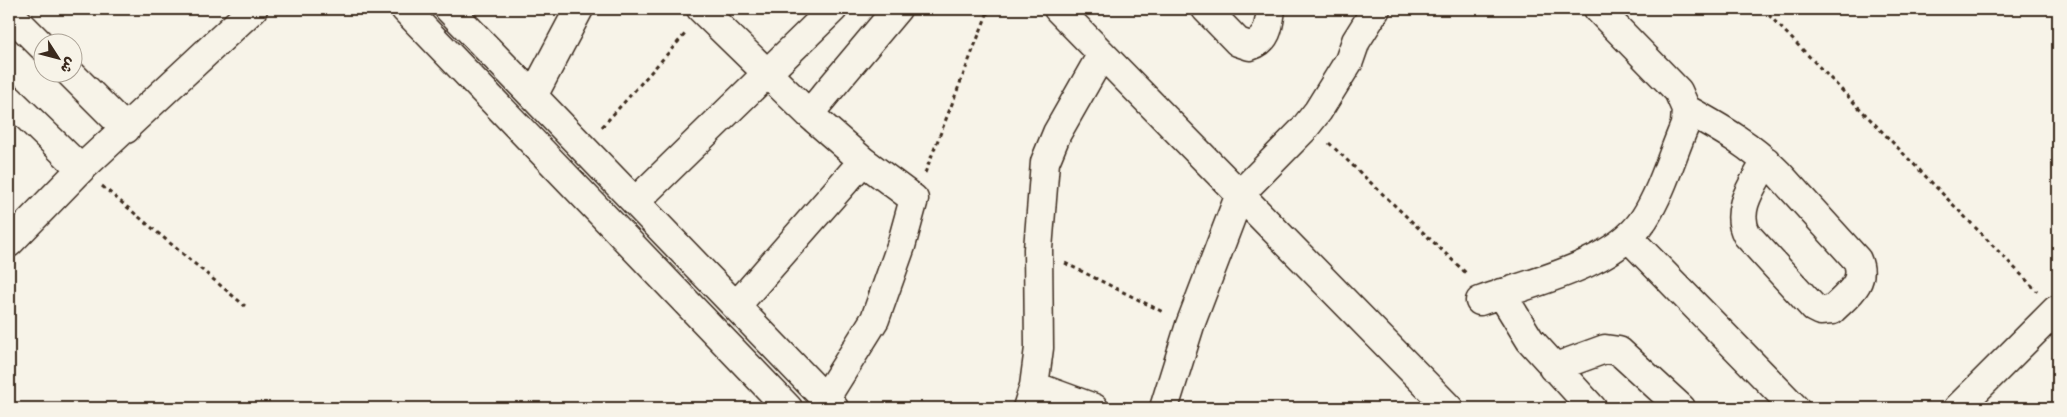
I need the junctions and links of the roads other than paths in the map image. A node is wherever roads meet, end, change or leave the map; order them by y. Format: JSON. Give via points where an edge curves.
{"nodes":[{"id":1,"x":253,"y":9,"type":"edge"},
{"id":2,"x":405,"y":9,"type":"edge"},
{"id":3,"x":449,"y":9,"type":"edge"},
{"id":4,"x":579,"y":9,"type":"edge"},
{"id":5,"x":833,"y":9,"type":"edge"},
{"id":6,"x":897,"y":9,"type":"edge"},
{"id":7,"x":1058,"y":9,"type":"edge"},
{"id":8,"x":1206,"y":9,"type":"edge"},
{"id":9,"x":1271,"y":9,"type":"edge"},
{"id":10,"x":1376,"y":9,"type":"edge"},
{"id":11,"x":1598,"y":9,"type":"edge"},
{"id":12,"x":703,"y":11,"type":"edge"},
{"id":13,"x":9,"y":13,"type":"edge"},
{"id":14,"x":472,"y":19,"type":"edge"},
{"id":15,"x":32,"y":36,"type":"edge"},
{"id":16,"x":1102,"y":54,"type":"junction"},
{"id":17,"x":768,"y":72,"type":"junction"},
{"id":18,"x":79,"y":82,"type":"edge"},
{"id":19,"x":533,"y":96,"type":"junction"},
{"id":20,"x":9,"y":99,"type":"edge"},
{"id":21,"x":1686,"y":109,"type":"junction"},
{"id":22,"x":809,"y":114,"type":"junction"},
{"id":23,"x":126,"y":129,"type":"junction"},
{"id":24,"x":862,"y":161,"type":"junction"},
{"id":25,"x":1766,"y":161,"type":"junction"},
{"id":26,"x":82,"y":169,"type":"junction"},
{"id":27,"x":1240,"y":194,"type":"junction"},
{"id":28,"x":636,"y":202,"type":"junction"},
{"id":29,"x":1628,"y":237,"type":"junction"},
{"id":30,"x":9,"y":243,"type":"edge"},
{"id":31,"x":736,"y":306,"type":"junction"},
{"id":32,"x":2056,"y":310,"type":"road end"},
{"id":33,"x":784,"y":356,"type":"junction"},
{"id":34,"x":1553,"y":368,"type":"junction"},
{"id":35,"x":761,"y":380,"type":"junction"},
{"id":36,"x":1030,"y":397,"type":"edge"},
{"id":37,"x":830,"y":403,"type":"edge"},
{"id":38,"x":788,"y":408,"type":"edge"},
{"id":39,"x":1094,"y":408,"type":"edge"},
{"id":40,"x":1164,"y":408,"type":"edge"},
{"id":41,"x":1449,"y":408,"type":"edge"},
{"id":42,"x":1592,"y":408,"type":"edge"},
{"id":43,"x":1681,"y":408,"type":"edge"},
{"id":44,"x":1795,"y":408,"type":"edge"},
{"id":45,"x":1958,"y":408,"type":"edge"}],
"edges":[{"from":1,"to":23,"type":"street"},
{"from":2,"to":35,"type":"street"},
{"from":3,"to":14,"type":"street"},
{"from":4,"to":19,"type":"street"},
{"from":5,"to":17,"type":"street"},
{"from":6,"to":22,"type":"street"},
{"from":7,"to":16,"type":"street"},
{"from":8,"to":9,"type":"street","via":[[1238,42],[1250,46],[1262,41],[1266,35]]},
{"from":10,"to":27,"type":"street","via":[[1332,91],[1309,123]]},
{"from":11,"to":21,"type":"street","via":[[1678,91]]},
{"from":12,"to":17,"type":"street"},
{"from":13,"to":15,"type":"street"},
{"from":14,"to":19,"type":"street"},
{"from":16,"to":27,"type":"street"},
{"from":16,"to":36,"type":"street","via":[[1045,162],[1038,249],[1039,348]]},
{"from":17,"to":22,"type":"street"},
{"from":17,"to":28,"type":"street"},
{"from":18,"to":23,"type":"street"},
{"from":19,"to":28,"type":"street"},
{"from":20,"to":26,"type":"street"},
{"from":21,"to":25,"type":"street","via":[[1740,140]]},
{"from":21,"to":29,"type":"street","via":[[1685,125],[1655,197],[1644,219]]},
{"from":22,"to":24,"type":"street"},
{"from":23,"to":26,"type":"street"},
{"from":24,"to":31,"type":"street"},
{"from":24,"to":37,"type":"street","via":[[914,199],[875,319]]},
{"from":25,"to":25,"type":"street","via":[[1861,268],[1858,284],[1832,310],[1814,308],[1742,226],[1742,209]]},
{"from":26,"to":30,"type":"street"},
{"from":27,"to":40,"type":"street","via":[[1190,325]]},
{"from":27,"to":41,"type":"street"},
{"from":28,"to":31,"type":"street"},
{"from":29,"to":34,"type":"street","via":[[1594,260],[1491,297]]},
{"from":29,"to":44,"type":"street"},
{"from":31,"to":33,"type":"street"},
{"from":32,"to":45,"type":"street"},
{"from":33,"to":35,"type":"street"},
{"from":33,"to":37,"type":"street"},
{"from":34,"to":42,"type":"street"},
{"from":34,"to":43,"type":"street","via":[[1605,349],[1619,351]]},
{"from":35,"to":38,"type":"street"},
{"from":36,"to":39,"type":"street"}]}
